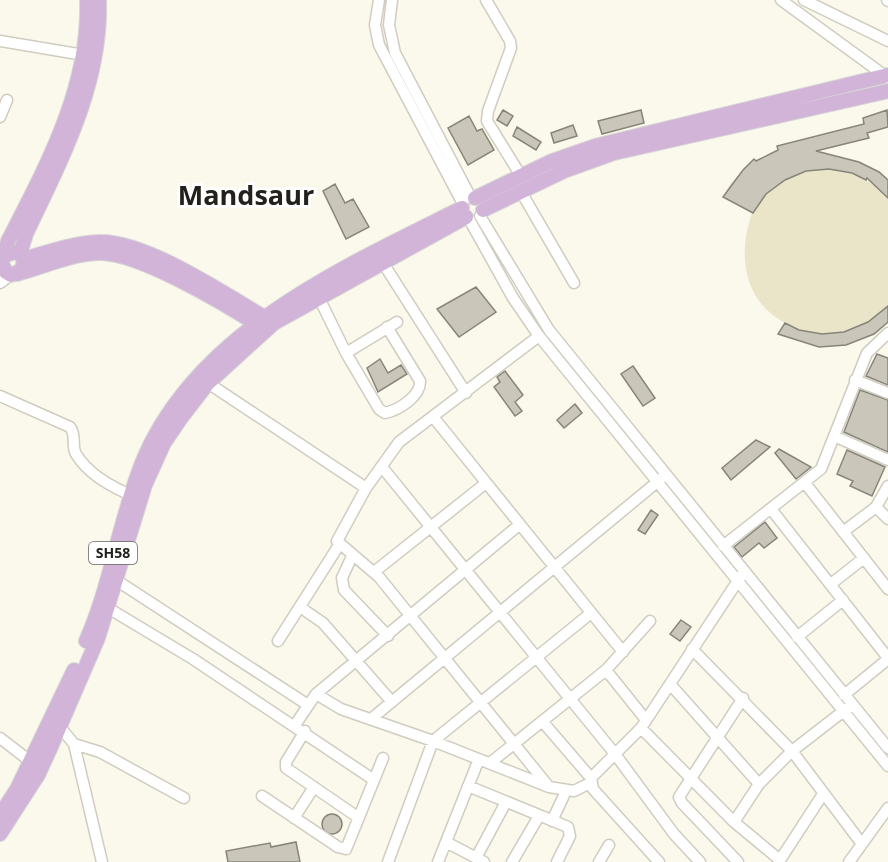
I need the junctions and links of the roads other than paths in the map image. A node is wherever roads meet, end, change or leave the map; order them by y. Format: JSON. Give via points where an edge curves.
{"nodes":[{"id":1,"x":87,"y":0,"type":"edge"},
{"id":2,"x":99,"y":0,"type":"edge"},
{"id":3,"x":379,"y":0,"type":"edge"},
{"id":4,"x":392,"y":0,"type":"edge"},
{"id":5,"x":486,"y":0,"type":"edge"},
{"id":6,"x":781,"y":0,"type":"edge"},
{"id":7,"x":804,"y":0,"type":"edge"},
{"id":8,"x":375,"y":25,"type":"junction"},
{"id":9,"x":389,"y":25,"type":"junction"},
{"id":10,"x":0,"y":41,"type":"edge"},
{"id":11,"x":888,"y":41,"type":"edge"},
{"id":12,"x":84,"y":55,"type":"junction"},
{"id":13,"x":887,"y":76,"type":"edge"},
{"id":14,"x":888,"y":91,"type":"edge"},
{"id":15,"x":7,"y":100,"type":"dead end"},
{"id":16,"x":0,"y":117,"type":"edge"},
{"id":17,"x":521,"y":183,"type":"junction"},
{"id":18,"x":471,"y":209,"type":"junction"},
{"id":19,"x":22,"y":256,"type":"junction"},
{"id":20,"x":2,"y":260,"type":"edge"},
{"id":21,"x":383,"y":263,"type":"junction"},
{"id":22,"x":10,"y":277,"type":"edge"},
{"id":23,"x":574,"y":283,"type":"dead end"},
{"id":24,"x":319,"y":298,"type":"junction"},
{"id":25,"x":265,"y":323,"type":"junction"},
{"id":26,"x":888,"y":333,"type":"edge"},
{"id":27,"x":539,"y":336,"type":"junction"},
{"id":28,"x":346,"y":353,"type":"junction"},
{"id":29,"x":855,"y":380,"type":"junction"},
{"id":30,"x":208,"y":383,"type":"junction"},
{"id":31,"x":466,"y":393,"type":"junction"},
{"id":32,"x":888,"y":393,"type":"edge"},
{"id":33,"x":0,"y":396,"type":"edge"},
{"id":34,"x":434,"y":418,"type":"junction"},
{"id":35,"x":834,"y":436,"type":"junction"},
{"id":36,"x":888,"y":460,"type":"edge"},
{"id":37,"x":382,"y":466,"type":"junction"},
{"id":38,"x":661,"y":479,"type":"junction"},
{"id":39,"x":486,"y":483,"type":"junction"},
{"id":40,"x":805,"y":483,"type":"junction"},
{"id":41,"x":888,"y":486,"type":"edge"},
{"id":42,"x":366,"y":488,"type":"junction"},
{"id":43,"x":136,"y":497,"type":"junction"},
{"id":44,"x":876,"y":507,"type":"junction"},
{"id":45,"x":771,"y":509,"type":"junction"},
{"id":46,"x":888,"y":519,"type":"edge"},
{"id":47,"x":519,"y":525,"type":"junction"},
{"id":48,"x":431,"y":527,"type":"junction"},
{"id":49,"x":843,"y":532,"type":"junction"},
{"id":50,"x":339,"y":545,"type":"junction"},
{"id":51,"x":723,"y":546,"type":"junction"},
{"id":52,"x":352,"y":556,"type":"junction"},
{"id":53,"x":864,"y":558,"type":"junction"},
{"id":54,"x":466,"y":570,"type":"junction"},
{"id":55,"x":555,"y":570,"type":"junction"},
{"id":56,"x":374,"y":572,"type":"junction"},
{"id":57,"x":744,"y":572,"type":"junction"},
{"id":58,"x":116,"y":580,"type":"junction"},
{"id":59,"x":737,"y":582,"type":"junction"},
{"id":60,"x":831,"y":584,"type":"junction"},
{"id":61,"x":888,"y":589,"type":"edge"},
{"id":62,"x":843,"y":600,"type":"junction"},
{"id":63,"x":300,"y":607,"type":"junction"},
{"id":64,"x":108,"y":608,"type":"junction"},
{"id":65,"x":591,"y":613,"type":"junction"},
{"id":66,"x":500,"y":614,"type":"junction"},
{"id":67,"x":410,"y":617,"type":"junction"},
{"id":68,"x":650,"y":621,"type":"dead end"},
{"id":69,"x":388,"y":636,"type":"junction"},
{"id":70,"x":797,"y":637,"type":"junction"},
{"id":71,"x":278,"y":641,"type":"dead end"},
{"id":72,"x":693,"y":649,"type":"junction"},
{"id":73,"x":623,"y":652,"type":"junction"},
{"id":74,"x":535,"y":657,"type":"junction"},
{"id":75,"x":888,"y":658,"type":"edge"},
{"id":76,"x":444,"y":659,"type":"junction"},
{"id":77,"x":357,"y":662,"type":"junction"},
{"id":78,"x":606,"y":670,"type":"junction"},
{"id":79,"x":670,"y":684,"type":"junction"},
{"id":80,"x":316,"y":694,"type":"junction"},
{"id":81,"x":844,"y":695,"type":"junction"},
{"id":82,"x":743,"y":698,"type":"junction"},
{"id":83,"x":570,"y":699,"type":"junction"},
{"id":84,"x":392,"y":702,"type":"junction"},
{"id":85,"x":479,"y":702,"type":"junction"},
{"id":86,"x":308,"y":705,"type":"junction"},
{"id":87,"x":848,"y":708,"type":"junction"},
{"id":88,"x":371,"y":719,"type":"junction"},
{"id":89,"x":55,"y":721,"type":"junction"},
{"id":90,"x":542,"y":721,"type":"junction"},
{"id":91,"x":643,"y":724,"type":"junction"},
{"id":92,"x":294,"y":725,"type":"junction"},
{"id":93,"x":304,"y":731,"type":"junction"},
{"id":94,"x":716,"y":737,"type":"junction"},
{"id":95,"x":0,"y":738,"type":"edge"},
{"id":96,"x":433,"y":741,"type":"junction"},
{"id":97,"x":74,"y":744,"type":"junction"},
{"id":98,"x":514,"y":744,"type":"junction"},
{"id":99,"x":888,"y":748,"type":"edge"},
{"id":100,"x":792,"y":751,"type":"junction"},
{"id":101,"x":615,"y":754,"type":"junction"},
{"id":102,"x":383,"y":758,"type":"dead end"},
{"id":103,"x":479,"y":759,"type":"junction"},
{"id":104,"x":490,"y":763,"type":"junction"},
{"id":105,"x":35,"y":765,"type":"junction"},
{"id":106,"x":888,"y":766,"type":"edge"},
{"id":107,"x":692,"y":777,"type":"junction"},
{"id":108,"x":374,"y":780,"type":"junction"},
{"id":109,"x":590,"y":781,"type":"junction"},
{"id":110,"x":759,"y":784,"type":"junction"},
{"id":111,"x":468,"y":786,"type":"junction"},
{"id":112,"x":549,"y":787,"type":"junction"},
{"id":113,"x":314,"y":788,"type":"junction"},
{"id":114,"x":566,"y":791,"type":"junction"},
{"id":115,"x":823,"y":794,"type":"junction"},
{"id":116,"x":262,"y":796,"type":"dead end"},
{"id":117,"x":184,"y":798,"type":"dead end"},
{"id":118,"x":506,"y":802,"type":"junction"},
{"id":119,"x":888,"y":808,"type":"edge"},
{"id":120,"x":0,"y":815,"type":"edge"},
{"id":121,"x":539,"y":816,"type":"junction"},
{"id":122,"x":294,"y":818,"type":"junction"},
{"id":123,"x":359,"y":818,"type":"junction"},
{"id":124,"x":552,"y":821,"type":"junction"},
{"id":125,"x":734,"y":822,"type":"junction"},
{"id":126,"x":0,"y":834,"type":"edge"},
{"id":127,"x":446,"y":842,"type":"junction"},
{"id":128,"x":862,"y":844,"type":"junction"},
{"id":129,"x":609,"y":845,"type":"dead end"},
{"id":130,"x":480,"y":860,"type":"edge"},
{"id":131,"x":782,"y":861,"type":"edge"},
{"id":132,"x":102,"y":862,"type":"edge"},
{"id":133,"x":388,"y":862,"type":"edge"},
{"id":134,"x":438,"y":862,"type":"edge"},
{"id":135,"x":512,"y":862,"type":"edge"},
{"id":136,"x":557,"y":862,"type":"edge"},
{"id":137,"x":599,"y":862,"type":"edge"},
{"id":138,"x":658,"y":862,"type":"edge"},
{"id":139,"x":700,"y":862,"type":"edge"},
{"id":140,"x":738,"y":862,"type":"edge"},
{"id":141,"x":849,"y":862,"type":"edge"}],
"edges":[{"from":1,"to":12,"type":"main road"},
{"from":2,"to":19,"type":"main road","via":[[98,41],[89,86],[26,234]]},
{"from":3,"to":8,"type":"street"},
{"from":4,"to":9,"type":"street"},
{"from":5,"to":17,"type":"street","via":[[511,48],[487,121]]},
{"from":6,"to":13,"type":"street"},
{"from":7,"to":11,"type":"street"},
{"from":8,"to":9,"type":"street"},
{"from":8,"to":18,"type":"street","via":[[379,45]]},
{"from":9,"to":18,"type":"street","via":[[398,61]]},
{"from":10,"to":12,"type":"street"},
{"from":12,"to":20,"type":"main road","via":[[71,108]]},
{"from":13,"to":17,"type":"main road","via":[[595,147],[552,162]]},
{"from":14,"to":17,"type":"main road","via":[[614,153]]},
{"from":15,"to":16,"type":"street"},
{"from":17,"to":18,"type":"main road"},
{"from":17,"to":23,"type":"street"},
{"from":18,"to":21,"type":"main road"},
{"from":18,"to":25,"type":"main road","via":[[400,239]]},
{"from":18,"to":27,"type":"street","via":[[513,298]]},
{"from":18,"to":38,"type":"street","via":[[549,330]]},
{"from":19,"to":20,"type":"main road","via":[[14,252]]},
{"from":19,"to":22,"type":"main road","via":[[22,270]]},
{"from":19,"to":25,"type":"main road","via":[[100,242],[126,246],[178,269]]},
{"from":20,"to":22,"type":"main road","via":[[2,268]]},
{"from":21,"to":24,"type":"main road"},
{"from":21,"to":31,"type":"street"},
{"from":22,"to":25,"type":"main road","via":[[84,255],[117,255],[160,271]]},
{"from":24,"to":25,"type":"main road"},
{"from":24,"to":28,"type":"street"},
{"from":25,"to":30,"type":"main road","number":"SH58"},
{"from":25,"to":43,"type":"main road","number":"SH58","via":[[231,343],[196,378],[164,420],[142,464]]},
{"from":26,"to":29,"type":"street","via":[[871,347]]},
{"from":27,"to":31,"type":"street"},
{"from":27,"to":38,"type":"street"},
{"from":28,"to":28,"type":"street","via":[[379,409],[386,413],[421,388],[392,325]]},
{"from":29,"to":32,"type":"street"},
{"from":29,"to":35,"type":"street"},
{"from":30,"to":42,"type":"street"},
{"from":30,"to":43,"type":"main road","number":"SH58","via":[[164,443]]},
{"from":31,"to":34,"type":"street"},
{"from":33,"to":43,"type":"street","via":[[70,427],[75,435],[76,453],[86,466],[102,480]]},
{"from":34,"to":37,"type":"street","via":[[406,435]]},
{"from":34,"to":39,"type":"street"},
{"from":35,"to":36,"type":"street"},
{"from":35,"to":40,"type":"street","via":[[825,463]]},
{"from":37,"to":42,"type":"street"},
{"from":37,"to":48,"type":"street"},
{"from":38,"to":51,"type":"street"},
{"from":38,"to":55,"type":"street"},
{"from":38,"to":59,"type":"street"},
{"from":39,"to":47,"type":"street"},
{"from":39,"to":48,"type":"street"},
{"from":40,"to":45,"type":"street"},
{"from":40,"to":49,"type":"street"},
{"from":41,"to":44,"type":"street"},
{"from":42,"to":50,"type":"street","via":[[338,536]]},
{"from":43,"to":58,"type":"main road","number":"SH58"},
{"from":43,"to":89,"type":"main road","number":"SH58"},
{"from":44,"to":46,"type":"street"},
{"from":44,"to":49,"type":"street"},
{"from":45,"to":51,"type":"street"},
{"from":45,"to":60,"type":"street"},
{"from":47,"to":54,"type":"street"},
{"from":47,"to":55,"type":"street"},
{"from":48,"to":54,"type":"street"},
{"from":48,"to":56,"type":"street"},
{"from":49,"to":53,"type":"street"},
{"from":50,"to":52,"type":"street"},
{"from":50,"to":63,"type":"street"},
{"from":51,"to":57,"type":"street"},
{"from":52,"to":56,"type":"street"},
{"from":52,"to":69,"type":"street","via":[[342,578],[344,590]]},
{"from":53,"to":60,"type":"street"},
{"from":53,"to":61,"type":"street"},
{"from":54,"to":66,"type":"street"},
{"from":54,"to":67,"type":"street"},
{"from":55,"to":65,"type":"street"},
{"from":55,"to":66,"type":"street"},
{"from":56,"to":67,"type":"street"},
{"from":57,"to":59,"type":"street"},
{"from":57,"to":70,"type":"street"},
{"from":58,"to":64,"type":"main road","number":"SH58"},
{"from":58,"to":86,"type":"street"},
{"from":59,"to":72,"type":"street"},
{"from":59,"to":87,"type":"street"},
{"from":60,"to":62,"type":"street"},
{"from":62,"to":70,"type":"street"},
{"from":62,"to":75,"type":"street"},
{"from":63,"to":71,"type":"street"},
{"from":63,"to":77,"type":"street","via":[[322,623]]},
{"from":64,"to":89,"type":"main road","number":"SH58"},
{"from":64,"to":92,"type":"street"},
{"from":65,"to":73,"type":"street"},
{"from":65,"to":74,"type":"street"},
{"from":66,"to":74,"type":"street"},
{"from":66,"to":76,"type":"street"},
{"from":67,"to":69,"type":"street"},
{"from":67,"to":76,"type":"street"},
{"from":68,"to":73,"type":"street"},
{"from":69,"to":77,"type":"street"},
{"from":70,"to":81,"type":"street"},
{"from":72,"to":79,"type":"street"},
{"from":72,"to":82,"type":"street"},
{"from":73,"to":78,"type":"street"},
{"from":74,"to":83,"type":"street"},
{"from":74,"to":85,"type":"street"},
{"from":75,"to":81,"type":"street"},
{"from":76,"to":84,"type":"street"},
{"from":76,"to":85,"type":"street"},
{"from":77,"to":80,"type":"street"},
{"from":77,"to":84,"type":"street"},
{"from":78,"to":83,"type":"street"},
{"from":78,"to":91,"type":"street"},
{"from":79,"to":91,"type":"street"},
{"from":79,"to":94,"type":"street"},
{"from":80,"to":86,"type":"street"},
{"from":80,"to":88,"type":"street","via":[[341,709]]},
{"from":81,"to":87,"type":"street"},
{"from":82,"to":94,"type":"street"},
{"from":82,"to":100,"type":"street"},
{"from":83,"to":90,"type":"street"},
{"from":83,"to":101,"type":"street"},
{"from":84,"to":88,"type":"street"},
{"from":85,"to":96,"type":"street"},
{"from":85,"to":98,"type":"street"},
{"from":86,"to":92,"type":"street"},
{"from":87,"to":99,"type":"street"},
{"from":87,"to":100,"type":"street"},
{"from":87,"to":106,"type":"street"},
{"from":88,"to":96,"type":"street"},
{"from":89,"to":97,"type":"street"},
{"from":89,"to":105,"type":"main road","number":"SH58"},
{"from":90,"to":98,"type":"street"},
{"from":90,"to":109,"type":"street"},
{"from":91,"to":101,"type":"street"},
{"from":91,"to":107,"type":"street"},
{"from":92,"to":93,"type":"street"},
{"from":93,"to":108,"type":"street"},
{"from":93,"to":113,"type":"street","via":[[286,768]]},
{"from":94,"to":107,"type":"street"},
{"from":94,"to":110,"type":"street"},
{"from":95,"to":105,"type":"street"},
{"from":96,"to":103,"type":"street"},
{"from":96,"to":133,"type":"street"},
{"from":97,"to":117,"type":"street","via":[[100,752]]},
{"from":97,"to":132,"type":"street"},
{"from":98,"to":104,"type":"street"},
{"from":98,"to":112,"type":"street"},
{"from":100,"to":110,"type":"street"},
{"from":100,"to":115,"type":"street"},
{"from":101,"to":109,"type":"street"},
{"from":101,"to":139,"type":"street","via":[[674,834]]},
{"from":102,"to":108,"type":"street"},
{"from":103,"to":104,"type":"street"},
{"from":103,"to":111,"type":"street"},
{"from":104,"to":112,"type":"street"},
{"from":105,"to":120,"type":"main road","number":"SH58"},
{"from":105,"to":126,"type":"main road","number":"SH58"},
{"from":107,"to":125,"type":"street"},
{"from":107,"to":140,"type":"street","via":[[679,800]]},
{"from":108,"to":123,"type":"street"},
{"from":109,"to":114,"type":"street","via":[[579,790]]},
{"from":109,"to":138,"type":"street"},
{"from":110,"to":125,"type":"street"},
{"from":111,"to":118,"type":"street"},
{"from":111,"to":127,"type":"street"},
{"from":112,"to":114,"type":"street"},
{"from":113,"to":122,"type":"street"},
{"from":113,"to":123,"type":"street"},
{"from":114,"to":124,"type":"street"},
{"from":115,"to":128,"type":"street"},
{"from":115,"to":131,"type":"street"},
{"from":116,"to":122,"type":"street"},
{"from":118,"to":121,"type":"street"},
{"from":118,"to":130,"type":"street"},
{"from":119,"to":128,"type":"street"},
{"from":121,"to":124,"type":"street"},
{"from":121,"to":135,"type":"street"},
{"from":122,"to":123,"type":"street","via":[[343,849],[348,847]]},
{"from":124,"to":136,"type":"street","via":[[568,827],[571,833]]},
{"from":125,"to":131,"type":"street"},
{"from":127,"to":130,"type":"street"},
{"from":127,"to":134,"type":"street"},
{"from":128,"to":141,"type":"street"},
{"from":129,"to":137,"type":"street"}]}
